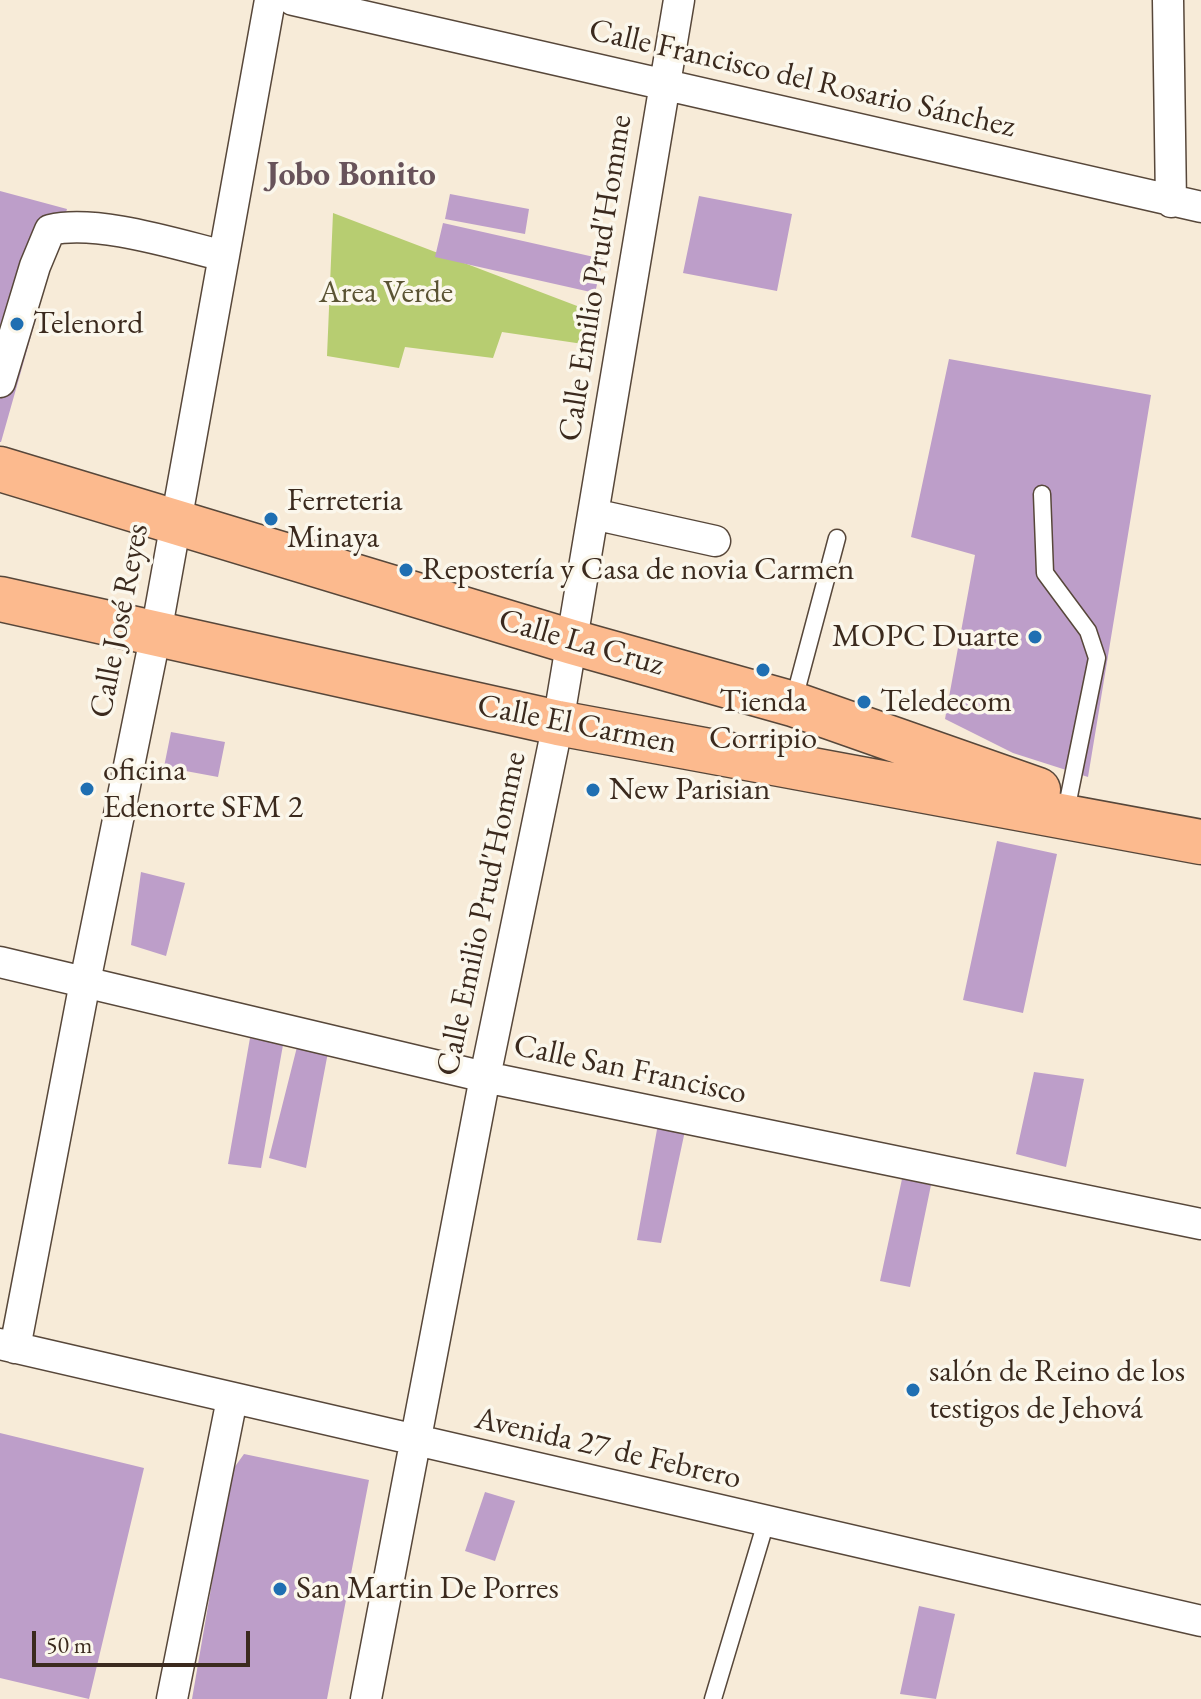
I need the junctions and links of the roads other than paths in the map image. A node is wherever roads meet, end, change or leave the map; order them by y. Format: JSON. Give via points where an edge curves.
{"nodes":[{"id":1,"x":270,"y":0,"type":"edge"},
{"id":2,"x":293,"y":0,"type":"edge"},
{"id":3,"x":679,"y":0,"type":"edge"},
{"id":4,"x":1168,"y":0,"type":"edge"},
{"id":5,"x":665,"y":84,"type":"junction"},
{"id":6,"x":1171,"y":202,"type":"junction"},
{"id":7,"x":1201,"y":207,"type":"edge"},
{"id":8,"x":224,"y":256,"type":"junction"},
{"id":9,"x":0,"y":382,"type":"edge"},
{"id":10,"x":0,"y":469,"type":"edge"},
{"id":11,"x":1042,"y":494,"type":"dead end"},
{"id":12,"x":593,"y":514,"type":"junction"},
{"id":13,"x":175,"y":522,"type":"junction"},
{"id":14,"x":837,"y":538,"type":"dead end"},
{"id":15,"x":715,"y":541,"type":"dead end"},
{"id":16,"x":0,"y":599,"type":"edge"},
{"id":17,"x":156,"y":633,"type":"junction"},
{"id":18,"x":572,"y":642,"type":"junction"},
{"id":19,"x":793,"y":704,"type":"junction"},
{"id":20,"x":558,"y":723,"type":"junction"},
{"id":21,"x":1068,"y":801,"type":"junction"},
{"id":22,"x":1157,"y":833,"type":"junction"},
{"id":23,"x":1201,"y":842,"type":"edge"},
{"id":24,"x":0,"y":962,"type":"edge"},
{"id":25,"x":85,"y":982,"type":"junction"},
{"id":26,"x":485,"y":1077,"type":"junction"},
{"id":27,"x":1201,"y":1224,"type":"edge"},
{"id":28,"x":8,"y":1346,"type":"edge"},
{"id":29,"x":232,"y":1399,"type":"junction"},
{"id":30,"x":414,"y":1441,"type":"junction"},
{"id":31,"x":766,"y":1522,"type":"junction"},
{"id":32,"x":1201,"y":1621,"type":"edge"},
{"id":33,"x":172,"y":1699,"type":"edge"},
{"id":34,"x":366,"y":1699,"type":"edge"},
{"id":35,"x":713,"y":1699,"type":"edge"}],
"edges":[{"from":1,"to":8,"type":"street","name":"Calle José Reyes"},
{"from":2,"to":5,"type":"street","name":"Calle Francisco del Rosario Sánchez"},
{"from":3,"to":5,"type":"street","name":"Calle Emilio Prud'Homme"},
{"from":4,"to":6,"type":"street"},
{"from":5,"to":6,"type":"street","name":"Calle Francisco del Rosario Sánchez"},
{"from":5,"to":12,"type":"street","name":"Calle Emilio Prud'Homme"},
{"from":6,"to":7,"type":"street","name":"Calle Francisco del Rosario Sánchez"},
{"from":8,"to":9,"type":"street","via":[[70,225],[50,230]]},
{"from":8,"to":13,"type":"street","name":"Calle José Reyes"},
{"from":10,"to":13,"type":"main road","name":"Calle La Cruz"},
{"from":11,"to":21,"type":"lane","via":[[1045,573],[1088,631],[1097,658]]},
{"from":12,"to":15,"type":"street"},
{"from":12,"to":18,"type":"street","name":"Calle Emilio Prud'Homme"},
{"from":13,"to":17,"type":"street","name":"Calle José Reyes"},
{"from":13,"to":18,"type":"main road","name":"Calle La Cruz"},
{"from":14,"to":19,"type":"lane"},
{"from":16,"to":17,"type":"main road","name":"Calle El Carmen"},
{"from":17,"to":20,"type":"main road","name":"Calle El Carmen"},
{"from":17,"to":25,"type":"street","name":"Calle José Reyes"},
{"from":18,"to":19,"type":"main road","name":"Calle La Cruz"},
{"from":18,"to":20,"type":"street","name":"Calle Emilio Prud'Homme"},
{"from":19,"to":21,"type":"main road","name":"Calle La Cruz"},
{"from":20,"to":22,"type":"main road","name":"Calle El Carmen"},
{"from":20,"to":26,"type":"street","name":"Calle Emilio Prud'Homme"},
{"from":21,"to":22,"type":"main road","name":"Calle La Cruz"},
{"from":22,"to":23,"type":"main road"},
{"from":24,"to":25,"type":"street","name":"Calle San Francisco"},
{"from":25,"to":26,"type":"street","name":"Calle San Francisco"},
{"from":25,"to":28,"type":"street","name":"Calle José Reyes"},
{"from":26,"to":27,"type":"street","name":"Calle San Francisco"},
{"from":26,"to":30,"type":"street","name":"Calle Emilio Prud'Homme"},
{"from":28,"to":29,"type":"street","name":"Avenida 27 de Febrero"},
{"from":29,"to":30,"type":"street","name":"Avenida 27 de Febrero"},
{"from":29,"to":33,"type":"street"},
{"from":30,"to":31,"type":"street","name":"Avenida 27 de Febrero"},
{"from":30,"to":34,"type":"street","name":"Calle Emilio Prud'Homme"},
{"from":31,"to":32,"type":"street","name":"Avenida 27 de Febrero"},
{"from":31,"to":35,"type":"lane"}]}
